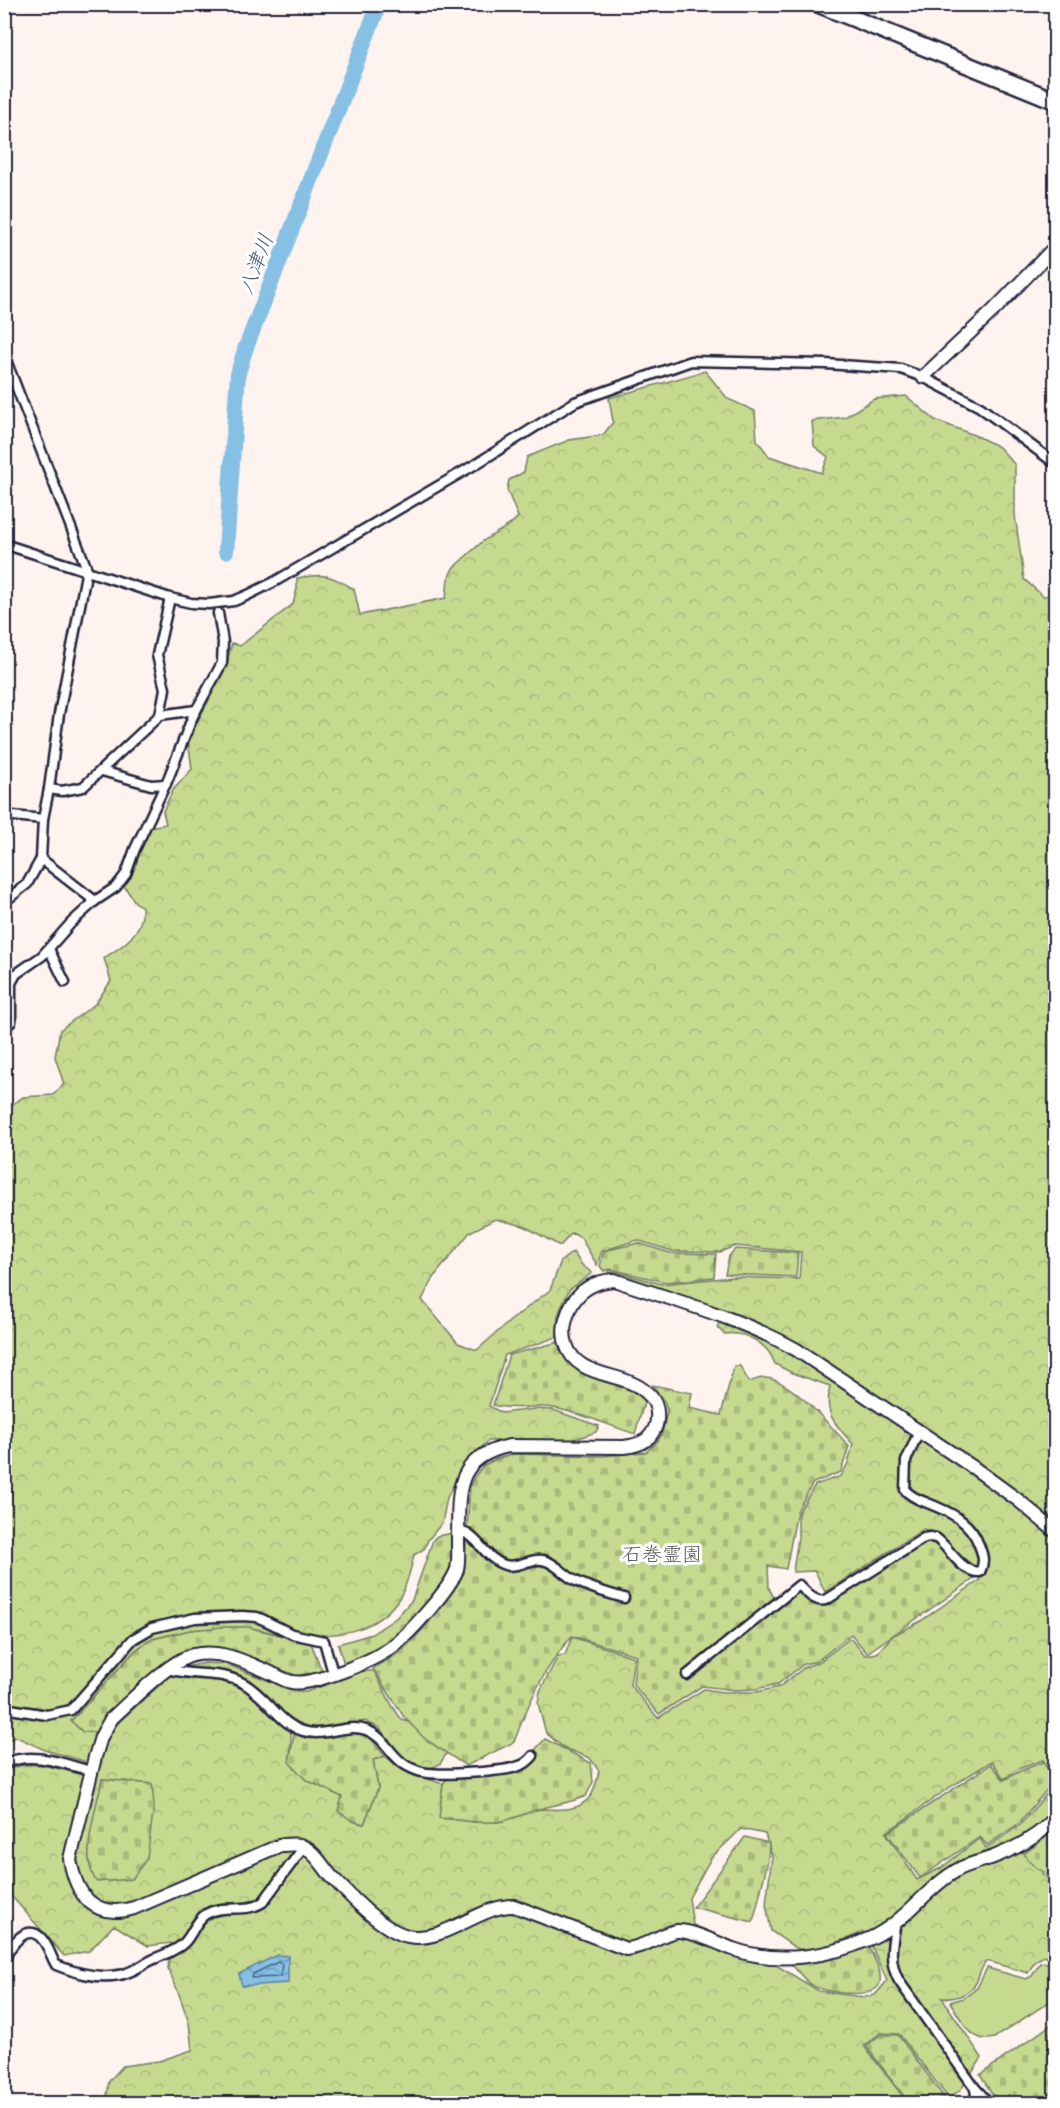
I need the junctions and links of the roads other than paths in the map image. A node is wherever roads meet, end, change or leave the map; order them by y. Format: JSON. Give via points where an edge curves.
{"nodes":[{"id":1,"x":818,"y":4,"type":"edge"},
{"id":2,"x":1056,"y":101,"type":"edge"},
{"id":3,"x":1056,"y":246,"type":"edge"},
{"id":4,"x":4,"y":355,"type":"edge"},
{"id":5,"x":923,"y":377,"type":"junction"},
{"id":6,"x":1056,"y":464,"type":"edge"},
{"id":7,"x":4,"y":544,"type":"edge"},
{"id":8,"x":87,"y":569,"type":"junction"},
{"id":9,"x":170,"y":598,"type":"junction"},
{"id":10,"x":218,"y":613,"type":"dead end"},
{"id":11,"x":196,"y":710,"type":"junction"},
{"id":12,"x":160,"y":715,"type":"junction"},
{"id":13,"x":102,"y":771,"type":"junction"},
{"id":14,"x":166,"y":784,"type":"junction"},
{"id":15,"x":49,"y":789,"type":"junction"},
{"id":16,"x":4,"y":813,"type":"edge"},
{"id":17,"x":43,"y":819,"type":"junction"},
{"id":18,"x":41,"y":859,"type":"junction"},
{"id":19,"x":95,"y":901,"type":"junction"},
{"id":20,"x":4,"y":902,"type":"edge"},
{"id":21,"x":49,"y":949,"type":"junction"},
{"id":22,"x":65,"y":982,"type":"dead end"},
{"id":23,"x":4,"y":1028,"type":"edge"},
{"id":24,"x":919,"y":1431,"type":"junction"},
{"id":25,"x":458,"y":1531,"type":"junction"},
{"id":26,"x":1056,"y":1532,"type":"edge"},
{"id":27,"x":624,"y":1598,"type":"dead end"},
{"id":28,"x":168,"y":1669,"type":"junction"},
{"id":29,"x":333,"y":1673,"type":"junction"},
{"id":30,"x":687,"y":1675,"type":"dead end"},
{"id":31,"x":4,"y":1708,"type":"edge"},
{"id":32,"x":533,"y":1755,"type":"dead end"},
{"id":33,"x":4,"y":1764,"type":"edge"},
{"id":34,"x":91,"y":1771,"type":"junction"},
{"id":35,"x":1056,"y":1816,"type":"edge"},
{"id":36,"x":303,"y":1848,"type":"junction"},
{"id":37,"x":896,"y":1921,"type":"junction"},
{"id":38,"x":4,"y":1960,"type":"edge"},
{"id":39,"x":4,"y":2087,"type":"edge"},
{"id":40,"x":975,"y":2088,"type":"junction"},
{"id":41,"x":5,"y":2103,"type":"edge"},
{"id":42,"x":977,"y":2103,"type":"edge"},
{"id":43,"x":990,"y":2103,"type":"edge"}],
"edges":[{"from":1,"to":2,"type":"highway"},
{"from":3,"to":5,"type":"street"},
{"from":4,"to":8,"type":"street"},
{"from":5,"to":6,"type":"street","via":[[980,407]]},
{"from":5,"to":9,"type":"street","via":[[901,369],[865,366],[691,360],[575,402],[466,470],[248,595],[208,604]]},
{"from":7,"to":8,"type":"street"},
{"from":8,"to":9,"type":"street"},
{"from":8,"to":15,"type":"street"},
{"from":9,"to":12,"type":"street","via":[[157,655],[165,689]]},
{"from":10,"to":11,"type":"street","via":[[222,663]]},
{"from":11,"to":12,"type":"street"},
{"from":11,"to":14,"type":"street"},
{"from":12,"to":13,"type":"street"},
{"from":13,"to":14,"type":"street","via":[[151,785]]},
{"from":13,"to":15,"type":"street","via":[[83,787]]},
{"from":14,"to":19,"type":"street","via":[[122,881]]},
{"from":15,"to":17,"type":"street"},
{"from":16,"to":17,"type":"street"},
{"from":17,"to":18,"type":"street"},
{"from":18,"to":19,"type":"street"},
{"from":18,"to":20,"type":"street","via":[[27,884]]},
{"from":19,"to":21,"type":"street"},
{"from":21,"to":22,"type":"street"},
{"from":21,"to":23,"type":"street","via":[[16,974],[11,983],[11,1022]]},
{"from":24,"to":25,"type":"street","via":[[766,1333],[614,1280],[603,1281],[581,1292],[572,1303],[564,1321],[567,1347],[586,1368],[636,1385],[647,1393],[656,1404],[654,1428],[647,1439],[624,1447],[509,1446],[491,1450],[471,1465],[462,1480]]},
{"from":24,"to":26,"type":"street","via":[[1018,1500]]},
{"from":24,"to":30,"type":"street","via":[[906,1461],[905,1490],[967,1525],[984,1560],[980,1572],[962,1565],[936,1538],[924,1538],[826,1600],[820,1602],[799,1585]]},
{"from":25,"to":27,"type":"street","via":[[471,1535],[487,1555],[505,1565],[538,1559],[557,1566],[576,1581]]},
{"from":25,"to":29,"type":"street","via":[[458,1567],[453,1578],[412,1629],[380,1656]]},
{"from":28,"to":29,"type":"street","via":[[192,1655],[211,1653],[226,1655],[291,1682],[309,1682]]},
{"from":28,"to":32,"type":"street","via":[[222,1675],[242,1683],[301,1731],[323,1734],[366,1729],[376,1734],[395,1758],[418,1771],[510,1769],[528,1762]]},
{"from":28,"to":34,"type":"street","via":[[111,1719]]},
{"from":29,"to":31,"type":"street","via":[[324,1641],[292,1635],[257,1617],[195,1618],[144,1631],[71,1710],[47,1715]]},
{"from":33,"to":34,"type":"street","via":[[39,1758]]},
{"from":34,"to":36,"type":"street","via":[[70,1859],[81,1893],[99,1909],[112,1912],[134,1908],[281,1845]]},
{"from":35,"to":37,"type":"street","via":[[1021,1846],[963,1867],[946,1878]]},
{"from":36,"to":37,"type":"street","via":[[319,1859],[331,1876],[381,1923],[410,1937],[435,1934],[496,1908],[514,1906],[626,1949],[678,1931],[739,1951],[792,1958],[846,1948],[873,1938]]},
{"from":36,"to":38,"type":"street","via":[[263,1902],[208,1913],[199,1919],[184,1942],[120,1975],[88,1976],[56,1965],[41,1938],[33,1933],[17,1939]]},
{"from":37,"to":40,"type":"street","via":[[891,1950],[893,1970]]},
{"from":39,"to":41,"type":"street"},
{"from":40,"to":42,"type":"street"},
{"from":40,"to":43,"type":"street"}]}
